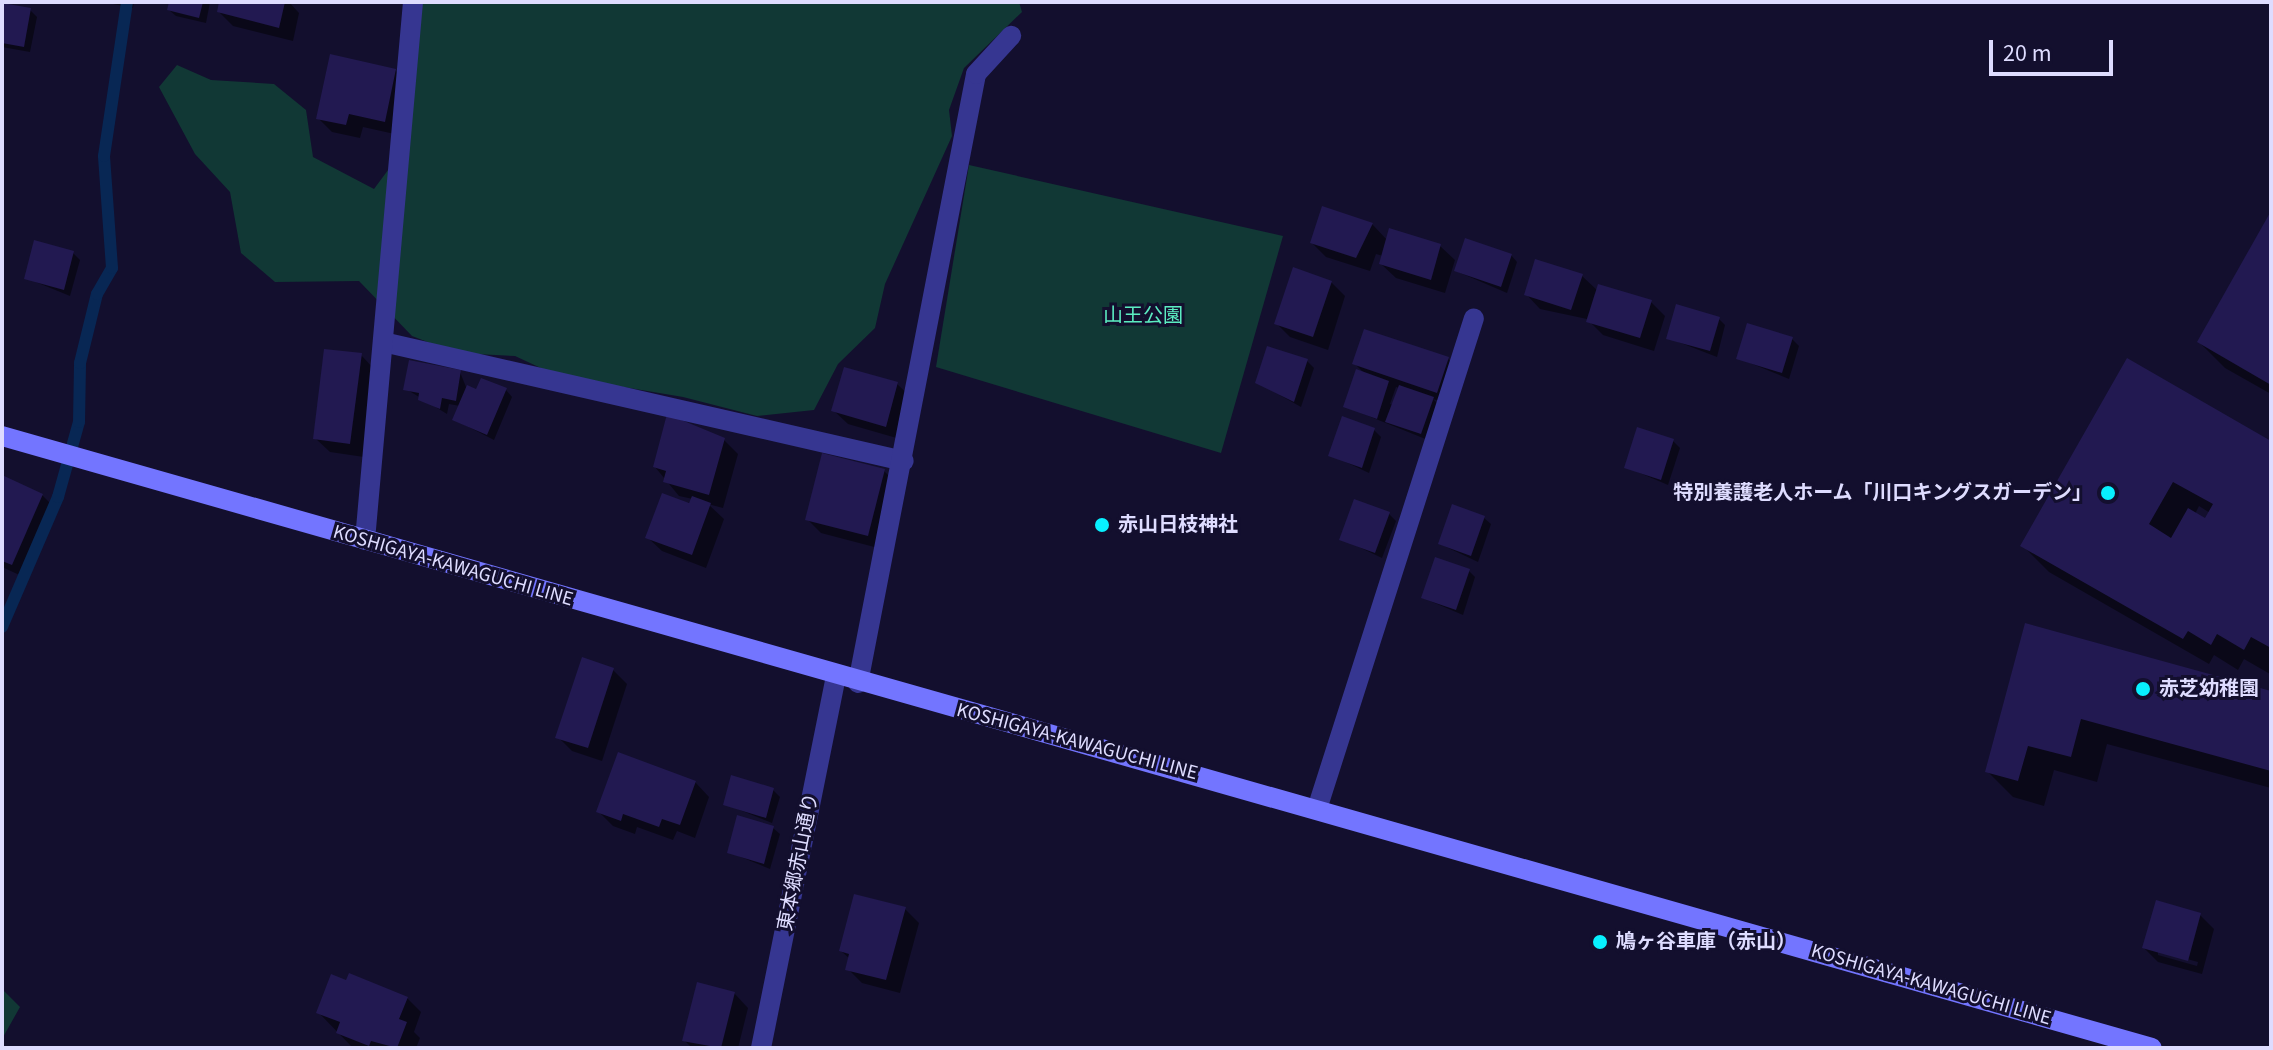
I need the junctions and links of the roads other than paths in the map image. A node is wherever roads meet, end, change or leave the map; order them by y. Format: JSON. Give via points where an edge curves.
{"nodes":[{"id":1,"x":413,"y":2,"type":"edge"},
{"id":2,"x":1011,"y":36,"type":"dead end"},
{"id":3,"x":1474,"y":318,"type":"dead end"},
{"id":4,"x":383,"y":342,"type":"junction"},
{"id":5,"x":2,"y":436,"type":"edge"},
{"id":6,"x":904,"y":461,"type":"junction"},
{"id":7,"x":365,"y":540,"type":"junction"},
{"id":8,"x":836,"y":676,"type":"junction"},
{"id":9,"x":858,"y":683,"type":"junction"},
{"id":10,"x":1317,"y":809,"type":"junction"},
{"id":11,"x":761,"y":1048,"type":"edge"},
{"id":12,"x":2152,"y":1048,"type":"edge"}],
"edges":[{"from":1,"to":4,"type":"street"},
{"from":2,"to":6,"type":"street","via":[[976,74]]},
{"from":3,"to":10,"type":"street"},
{"from":4,"to":6,"type":"street"},
{"from":4,"to":7,"type":"street"},
{"from":5,"to":7,"type":"main road","name":"KOSHIGAYA-KAWAGUCHI LINE"},
{"from":6,"to":9,"type":"street"},
{"from":7,"to":8,"type":"main road","name":"KOSHIGAYA-KAWAGUCHI LINE"},
{"from":8,"to":9,"type":"main road","name":"KOSHIGAYA-KAWAGUCHI LINE"},
{"from":8,"to":11,"type":"street","name":"東本郷赤山通り"},
{"from":9,"to":10,"type":"main road","name":"KOSHIGAYA-KAWAGUCHI LINE"},
{"from":10,"to":12,"type":"main road","name":"KOSHIGAYA-KAWAGUCHI LINE"}]}
